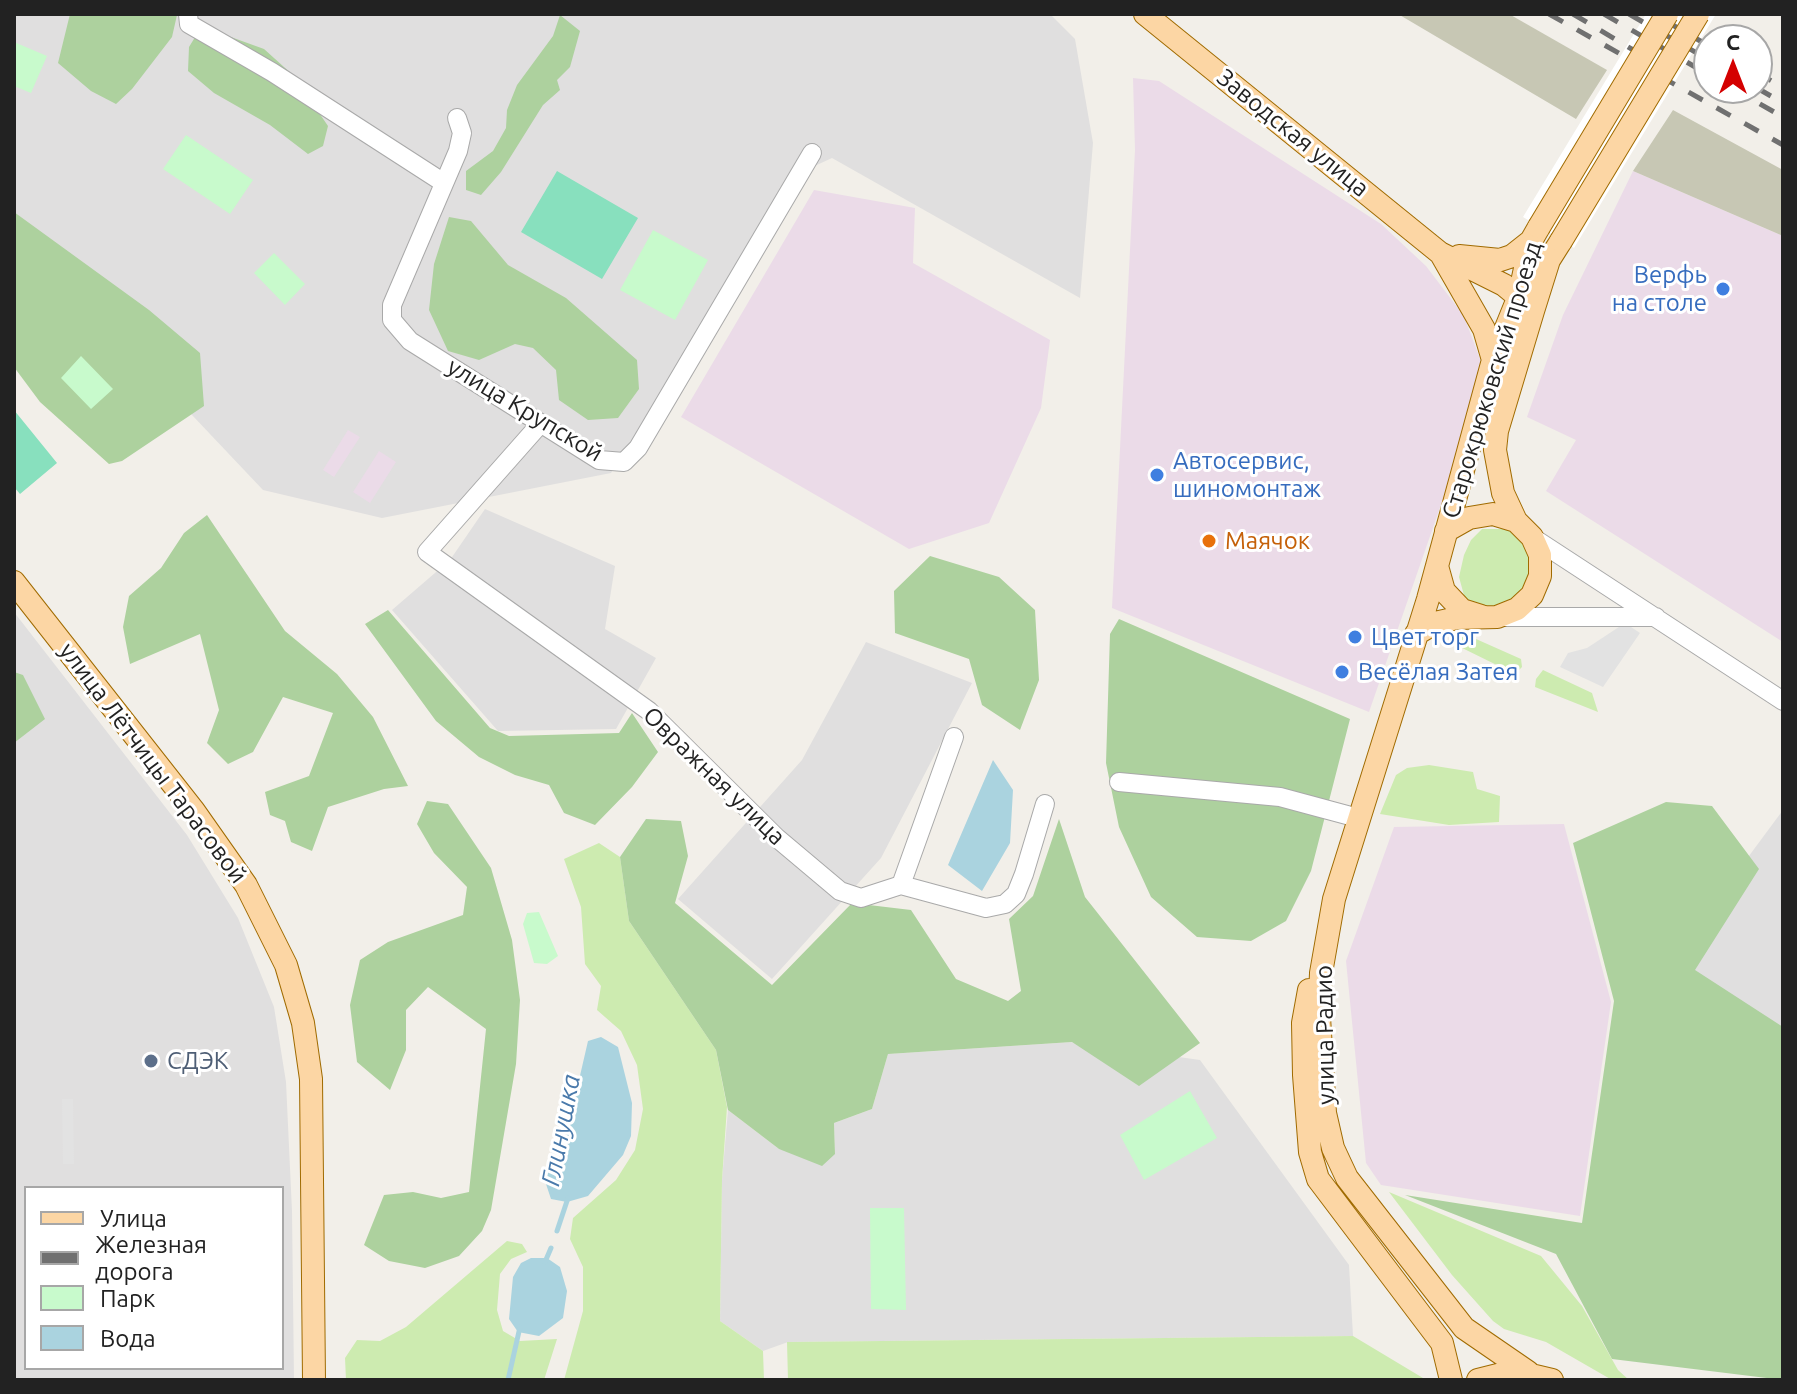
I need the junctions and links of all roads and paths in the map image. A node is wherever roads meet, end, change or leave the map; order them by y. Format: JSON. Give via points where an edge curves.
{"nodes":[{"id":1,"x":188,"y":14,"type":"edge"},
{"id":2,"x":1145,"y":14,"type":"edge"},
{"id":3,"x":1667,"y":14,"type":"edge"},
{"id":4,"x":1698,"y":14,"type":"edge"},
{"id":5,"x":457,"y":118,"type":"dead end"},
{"id":6,"x":812,"y":153,"type":"dead end"},
{"id":7,"x":444,"y":183,"type":"junction"},
{"id":8,"x":1535,"y":234,"type":"junction"},
{"id":9,"x":1440,"y":253,"type":"junction"},
{"id":10,"x":1526,"y":303,"type":"junction"},
{"id":11,"x":1493,"y":360,"type":"junction"},
{"id":12,"x":541,"y":423,"type":"junction"},
{"id":13,"x":1524,"y":529,"type":"junction"},
{"id":14,"x":1446,"y":531,"type":"junction"},
{"id":15,"x":1437,"y":566,"type":"junction"},
{"id":16,"x":14,"y":582,"type":"edge"},
{"id":17,"x":1492,"y":617,"type":"junction"},
{"id":18,"x":1659,"y":617,"type":"junction"},
{"id":19,"x":1416,"y":634,"type":"junction"},
{"id":20,"x":1780,"y":692,"type":"edge"},
{"id":21,"x":954,"y":737,"type":"dead end"},
{"id":22,"x":1119,"y":782,"type":"dead end"},
{"id":23,"x":1045,"y":804,"type":"dead end"},
{"id":24,"x":1358,"y":818,"type":"junction"},
{"id":25,"x":901,"y":885,"type":"junction"},
{"id":26,"x":1326,"y":936,"type":"junction"},
{"id":27,"x":1528,"y":1372,"type":"junction"},
{"id":28,"x":314,"y":1380,"type":"edge"},
{"id":29,"x":1451,"y":1380,"type":"edge"},
{"id":30,"x":1478,"y":1380,"type":"edge"},
{"id":31,"x":1552,"y":1380,"type":"edge"}],
"edges":[{"from":1,"to":7,"type":"street","via":[[189,24]]},
{"from":2,"to":9,"type":"main road","name":"Заводская улица"},
{"from":3,"to":8,"type":"main road","name":"Старокрюковский проезд","bridge":true},
{"from":4,"to":10,"type":"main road","name":"Старокрюковский проезд","bridge":true},
{"from":5,"to":7,"type":"street","name":"улица Крупской","via":[[462,133]]},
{"from":6,"to":12,"type":"street","name":"улица Крупской","via":[[644,438],[624,462],[599,460]]},
{"from":7,"to":12,"type":"street","name":"улица Крупской","via":[[392,305],[392,320],[410,341]]},
{"from":8,"to":9,"type":"main road","via":[[1500,260]]},
{"from":8,"to":10,"type":"main road","name":"Старокрюковский проезд"},
{"from":9,"to":10,"type":"main road"},
{"from":9,"to":11,"type":"main road","via":[[1484,329]]},
{"from":10,"to":11,"type":"main road","name":"Старокрюковский проезд"},
{"from":10,"to":13,"type":"main road","via":[[1496,440],[1497,471]]},
{"from":11,"to":14,"type":"main road","name":"Старокрюковский проезд"},
{"from":12,"to":25,"type":"street","name":"Овражная улица","via":[[427,552],[649,711],[777,838],[840,891],[861,898]]},
{"from":13,"to":14,"type":"main road","via":[[1493,514],[1469,518]]},
{"from":13,"to":17,"type":"main road","via":[[1540,555],[1540,576],[1524,602]]},
{"from":13,"to":18,"type":"street"},
{"from":14,"to":15,"type":"main road","name":"Старокрюковский проезд"},
{"from":15,"to":17,"type":"main road","via":[[1444,591],[1462,610]]},
{"from":15,"to":19,"type":"main road","name":"Старокрюковский проезд"},
{"from":16,"to":28,"type":"main road","name":"улица Лётчицы Тарасовой","via":[[194,811],[246,885],[286,965],[303,1023],[311,1079]]},
{"from":17,"to":18,"type":"street"},
{"from":17,"to":19,"type":"main road","via":[[1435,623]]},
{"from":18,"to":20,"type":"street"},
{"from":19,"to":24,"type":"main road","name":"улица Радио"},
{"from":21,"to":25,"type":"street"},
{"from":22,"to":24,"type":"street","via":[[1280,797]]},
{"from":23,"to":25,"type":"street","via":[[1016,894],[1005,904],[986,908]]},
{"from":24,"to":26,"type":"main road","name":"улица Радио"},
{"from":26,"to":27,"type":"main road","name":"улица Радио","via":[[1320,1052],[1326,1123],[1339,1163],[1464,1328]]},
{"from":26,"to":29,"type":"main road","via":[[1303,1023],[1310,1152],[1318,1179],[1442,1343]]},
{"from":27,"to":30,"type":"main road"},
{"from":27,"to":31,"type":"main road"}]}
